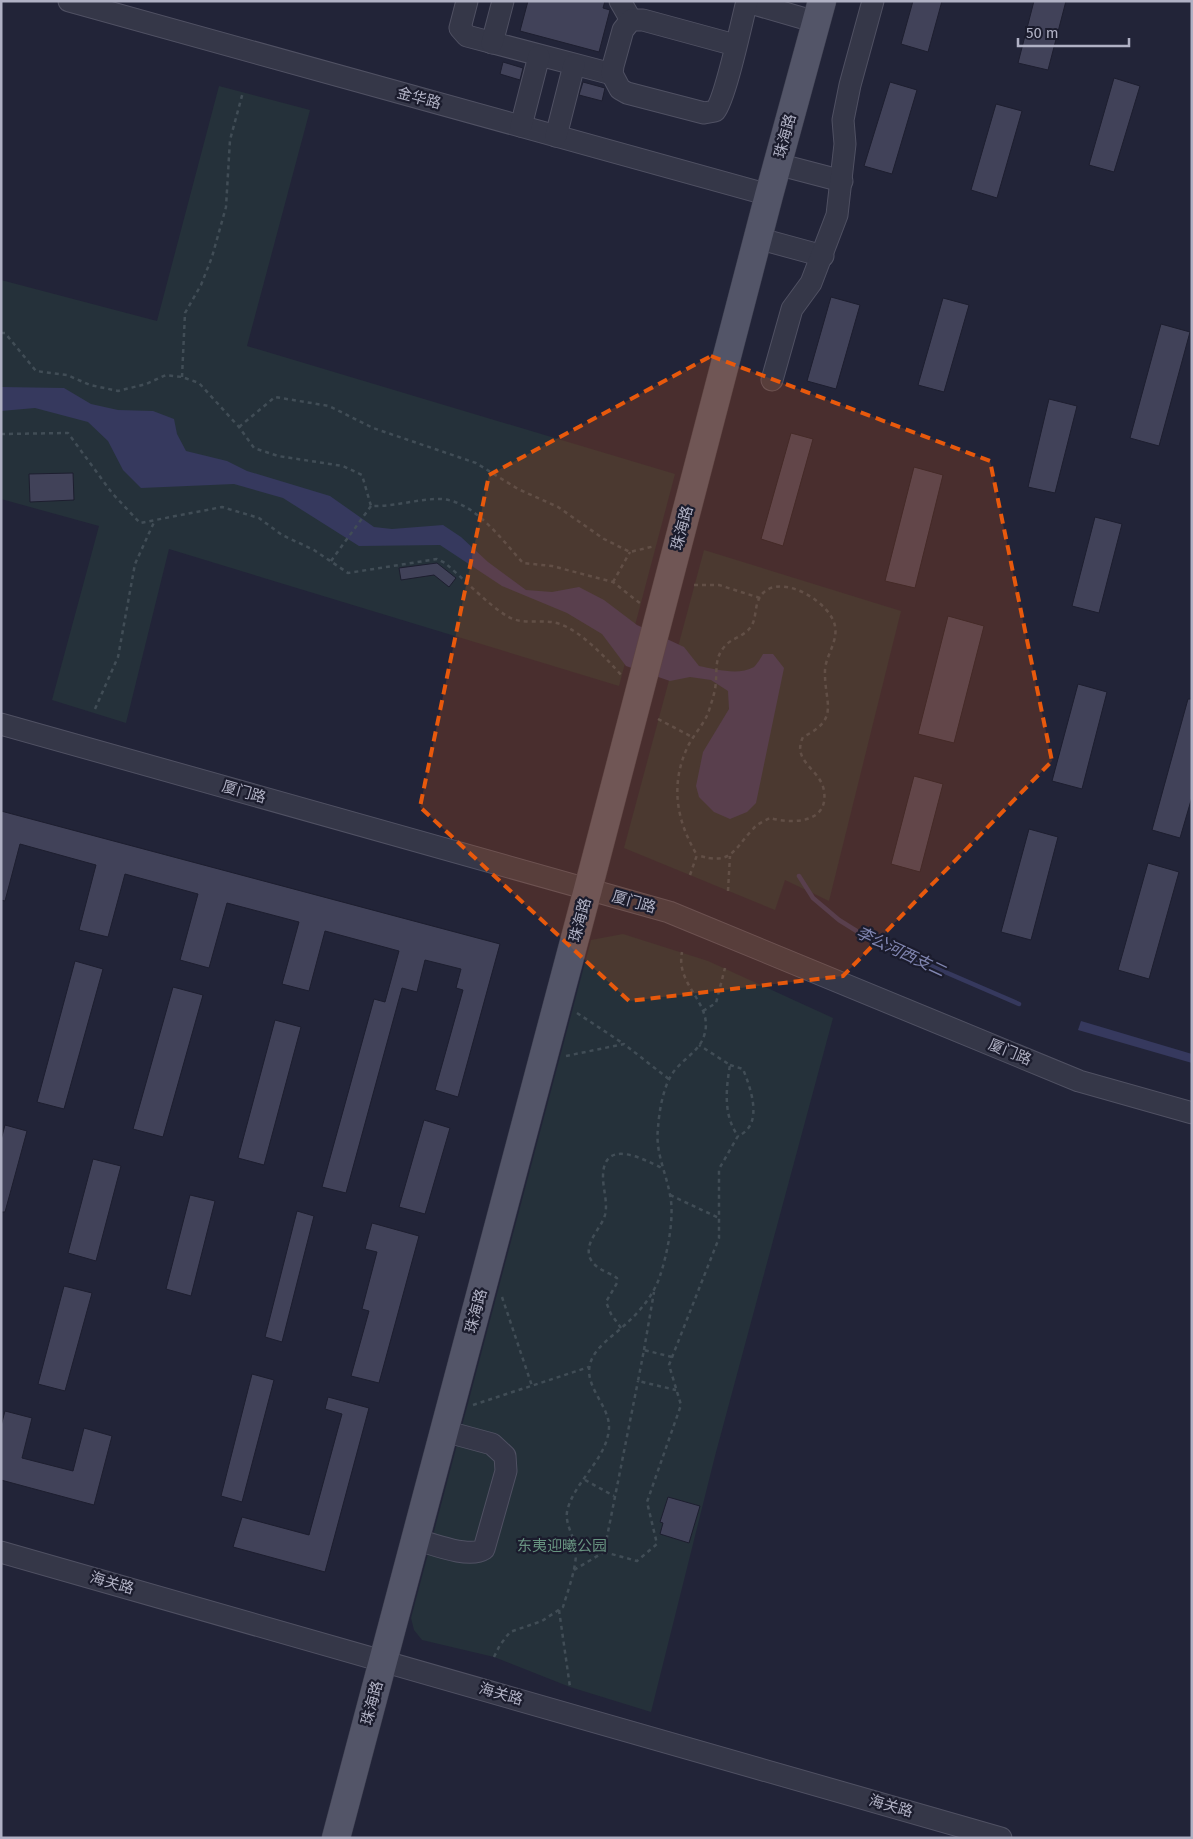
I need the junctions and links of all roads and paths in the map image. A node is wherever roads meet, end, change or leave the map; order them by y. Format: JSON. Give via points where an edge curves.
{"nodes":[{"id":1,"x":69,"y":1,"type":"edge"},
{"id":2,"x":467,"y":1,"type":"edge"},
{"id":3,"x":503,"y":1,"type":"edge"},
{"id":4,"x":620,"y":1,"type":"edge"},
{"id":5,"x":873,"y":1,"type":"edge"},
{"id":6,"x":747,"y":2,"type":"edge"},
{"id":7,"x":819,"y":11,"type":"edge"},
{"id":8,"x":631,"y":20,"type":"junction"},
{"id":9,"x":492,"y":43,"type":"junction"},
{"id":10,"x":736,"y":45,"type":"junction"},
{"id":11,"x":539,"y":56,"type":"junction"},
{"id":12,"x":574,"y":64,"type":"junction"},
{"id":13,"x":612,"y":74,"type":"junction"},
{"id":14,"x":243,"y":92,"type":"dead end"},
{"id":15,"x":521,"y":126,"type":"junction"},
{"id":16,"x":556,"y":136,"type":"junction"},
{"id":17,"x":777,"y":164,"type":"junction"},
{"id":18,"x":842,"y":181,"type":"junction"},
{"id":19,"x":769,"y":195,"type":"junction"},
{"id":20,"x":757,"y":238,"type":"junction"},
{"id":21,"x":823,"y":256,"type":"junction"},
{"id":22,"x":1,"y":333,"type":"edge"},
{"id":23,"x":182,"y":377,"type":"junction"},
{"id":24,"x":772,"y":380,"type":"dead end"},
{"id":25,"x":239,"y":427,"type":"junction"},
{"id":26,"x":1,"y":434,"type":"edge"},
{"id":27,"x":370,"y":506,"type":"junction"},
{"id":28,"x":155,"y":520,"type":"junction"},
{"id":29,"x":656,"y":545,"type":"dead end"},
{"id":30,"x":630,"y":552,"type":"junction"},
{"id":31,"x":330,"y":561,"type":"junction"},
{"id":32,"x":613,"y":582,"type":"junction"},
{"id":33,"x":694,"y":584,"type":"dead end"},
{"id":34,"x":760,"y":598,"type":"junction"},
{"id":35,"x":649,"y":613,"type":"junction"},
{"id":36,"x":633,"y":677,"type":"junction"},
{"id":37,"x":95,"y":709,"type":"dead end"},
{"id":38,"x":658,"y":719,"type":"dead end"},
{"id":39,"x":1,"y":724,"type":"edge"},
{"id":40,"x":694,"y":738,"type":"junction"},
{"id":41,"x":697,"y":855,"type":"junction"},
{"id":42,"x":730,"y":856,"type":"junction"},
{"id":43,"x":690,"y":875,"type":"dead end"},
{"id":44,"x":588,"y":889,"type":"junction"},
{"id":45,"x":728,"y":891,"type":"dead end"},
{"id":46,"x":682,"y":952,"type":"dead end"},
{"id":47,"x":724,"y":968,"type":"dead end"},
{"id":48,"x":573,"y":1010,"type":"dead end"},
{"id":49,"x":703,"y":1011,"type":"junction"},
{"id":50,"x":624,"y":1044,"type":"junction"},
{"id":51,"x":699,"y":1045,"type":"junction"},
{"id":52,"x":560,"y":1058,"type":"dead end"},
{"id":53,"x":730,"y":1065,"type":"junction"},
{"id":54,"x":670,"y":1080,"type":"junction"},
{"id":55,"x":1192,"y":1113,"type":"edge"},
{"id":56,"x":738,"y":1136,"type":"junction"},
{"id":57,"x":662,"y":1168,"type":"junction"},
{"id":58,"x":670,"y":1195,"type":"junction"},
{"id":59,"x":719,"y":1218,"type":"junction"},
{"id":60,"x":498,"y":1288,"type":"dead end"},
{"id":61,"x":654,"y":1290,"type":"junction"},
{"id":62,"x":622,"y":1328,"type":"junction"},
{"id":63,"x":644,"y":1350,"type":"junction"},
{"id":64,"x":672,"y":1357,"type":"junction"},
{"id":65,"x":590,"y":1367,"type":"junction"},
{"id":66,"x":638,"y":1381,"type":"junction"},
{"id":67,"x":532,"y":1386,"type":"junction"},
{"id":68,"x":676,"y":1390,"type":"junction"},
{"id":69,"x":467,"y":1407,"type":"dead end"},
{"id":70,"x":444,"y":1431,"type":"junction"},
{"id":71,"x":584,"y":1479,"type":"junction"},
{"id":72,"x":614,"y":1496,"type":"junction"},
{"id":73,"x":415,"y":1539,"type":"junction"},
{"id":74,"x":1,"y":1552,"type":"edge"},
{"id":75,"x":604,"y":1552,"type":"junction"},
{"id":76,"x":574,"y":1570,"type":"junction"},
{"id":77,"x":559,"y":1610,"type":"junction"},
{"id":78,"x":494,"y":1657,"type":"dead end"},
{"id":79,"x":384,"y":1660,"type":"junction"},
{"id":80,"x":570,"y":1687,"type":"dead end"},
{"id":81,"x":336,"y":1838,"type":"edge"},
{"id":82,"x":1001,"y":1838,"type":"edge"}],
"edges":[{"from":1,"to":15,"type":"street","name":"金华路"},
{"from":2,"to":9,"type":"street","via":[[461,32]]},
{"from":3,"to":9,"type":"street"},
{"from":4,"to":8,"type":"street"},
{"from":5,"to":18,"type":"street","via":[[843,120]]},
{"from":6,"to":7,"type":"street"},
{"from":6,"to":10,"type":"street"},
{"from":7,"to":17,"type":"main road","name":"珠海路"},
{"from":8,"to":10,"type":"street","via":[[643,20]]},
{"from":8,"to":13,"type":"street","via":[[623,30]]},
{"from":9,"to":11,"type":"street"},
{"from":10,"to":13,"type":"street","via":[[719,107],[710,113],[627,93]]},
{"from":11,"to":12,"type":"street"},
{"from":11,"to":15,"type":"street"},
{"from":12,"to":13,"type":"street"},
{"from":12,"to":16,"type":"street"},
{"from":14,"to":23,"type":"path","via":[[230,140],[226,207],[212,257],[185,312]]},
{"from":15,"to":16,"type":"street","name":"金华路"},
{"from":16,"to":19,"type":"street","name":"金华路"},
{"from":17,"to":18,"type":"street"},
{"from":17,"to":19,"type":"main road","name":"珠海路"},
{"from":18,"to":21,"type":"street","via":[[837,215]]},
{"from":19,"to":20,"type":"main road","name":"珠海路"},
{"from":20,"to":21,"type":"street"},
{"from":20,"to":35,"type":"main road","name":"珠海路"},
{"from":21,"to":24,"type":"street","via":[[811,283],[792,308]]},
{"from":22,"to":23,"type":"path","via":[[5,333],[36,372],[67,375],[118,392],[166,375]]},
{"from":23,"to":25,"type":"path","via":[[199,384]]},
{"from":25,"to":27,"type":"path","via":[[254,448],[278,456],[343,466],[362,475]]},
{"from":25,"to":30,"type":"path","via":[[275,397],[329,406],[373,428],[476,463],[518,489],[558,507],[604,539]]},
{"from":26,"to":28,"type":"path","via":[[68,433],[112,494],[140,523]]},
{"from":27,"to":31,"type":"path"},
{"from":27,"to":32,"type":"path","via":[[388,507],[441,499],[481,516],[522,563],[552,566]]},
{"from":28,"to":31,"type":"path","via":[[222,507],[259,518],[282,535]]},
{"from":28,"to":37,"type":"path","via":[[135,564],[118,657]]},
{"from":29,"to":30,"type":"path"},
{"from":30,"to":32,"type":"path"},
{"from":31,"to":36,"type":"path","via":[[348,572],[436,559],[508,617],[560,624]]},
{"from":32,"to":35,"type":"path"},
{"from":33,"to":34,"type":"path","via":[[719,585]]},
{"from":34,"to":40,"type":"path","via":[[753,623],[746,633],[726,645],[715,662],[716,688],[707,719]]},
{"from":34,"to":42,"type":"path","via":[[770,589],[795,588],[809,594],[832,618],[835,627],[834,641],[825,664],[829,707],[826,720],[814,732],[803,737],[800,746],[802,761],[818,778],[824,791],[818,812],[811,818],[802,822],[770,818],[754,828]]},
{"from":35,"to":36,"type":"main road","name":"珠海路"},
{"from":36,"to":44,"type":"main road","name":"珠海路"},
{"from":38,"to":40,"type":"path"},
{"from":39,"to":44,"type":"street","name":"厦门路"},
{"from":40,"to":41,"type":"path","via":[[688,746],[678,780],[677,808]]},
{"from":41,"to":42,"type":"path"},
{"from":41,"to":43,"type":"path"},
{"from":42,"to":45,"type":"path"},
{"from":44,"to":55,"type":"street","name":"厦门路","via":[[668,912],[1079,1081]]},
{"from":44,"to":70,"type":"main road","name":"珠海路"},
{"from":46,"to":49,"type":"path","via":[[682,974]]},
{"from":47,"to":49,"type":"path","via":[[716,1003]]},
{"from":48,"to":50,"type":"path"},
{"from":49,"to":51,"type":"path","via":[[704,1036]]},
{"from":50,"to":52,"type":"path"},
{"from":50,"to":54,"type":"path"},
{"from":51,"to":53,"type":"path"},
{"from":51,"to":54,"type":"path"},
{"from":53,"to":56,"type":"path","via":[[725,1093],[732,1127]]},
{"from":53,"to":56,"type":"path","via":[[743,1069],[754,1117],[746,1132]]},
{"from":54,"to":57,"type":"path","via":[[658,1129],[658,1155]]},
{"from":56,"to":59,"type":"path","via":[[719,1169]]},
{"from":57,"to":58,"type":"path"},
{"from":57,"to":62,"type":"path","via":[[628,1153],[616,1154],[606,1161],[603,1175],[605,1215],[591,1242],[590,1256],[596,1266],[617,1278],[606,1302]]},
{"from":58,"to":59,"type":"path"},
{"from":58,"to":61,"type":"path","via":[[670,1230]]},
{"from":59,"to":64,"type":"path","via":[[719,1238]]},
{"from":60,"to":67,"type":"path"},
{"from":61,"to":62,"type":"path"},
{"from":61,"to":63,"type":"path"},
{"from":62,"to":65,"type":"path","via":[[593,1356]]},
{"from":63,"to":64,"type":"path"},
{"from":63,"to":66,"type":"path"},
{"from":64,"to":68,"type":"path","via":[[669,1365]]},
{"from":65,"to":67,"type":"path"},
{"from":65,"to":71,"type":"path","via":[[590,1378],[609,1426],[604,1445]]},
{"from":66,"to":68,"type":"path"},
{"from":66,"to":72,"type":"path"},
{"from":67,"to":69,"type":"path"},
{"from":68,"to":75,"type":"path","via":[[681,1405],[647,1502],[657,1544],[637,1561]]},
{"from":70,"to":73,"type":"main road","name":"珠海路"},
{"from":70,"to":73,"type":"street","via":[[492,1444],[505,1456],[506,1471],[484,1549],[468,1554]]},
{"from":71,"to":72,"type":"path"},
{"from":71,"to":76,"type":"path","via":[[567,1514],[576,1551]]},
{"from":72,"to":75,"type":"path"},
{"from":73,"to":79,"type":"main road","name":"珠海路"},
{"from":74,"to":79,"type":"street","name":"海关路"},
{"from":75,"to":76,"type":"path"},
{"from":76,"to":77,"type":"path","via":[[563,1607]]},
{"from":77,"to":78,"type":"path","via":[[542,1622],[510,1632]]},
{"from":77,"to":80,"type":"path"},
{"from":79,"to":81,"type":"main road","name":"珠海路"},
{"from":79,"to":82,"type":"street","name":"海关路"}]}
